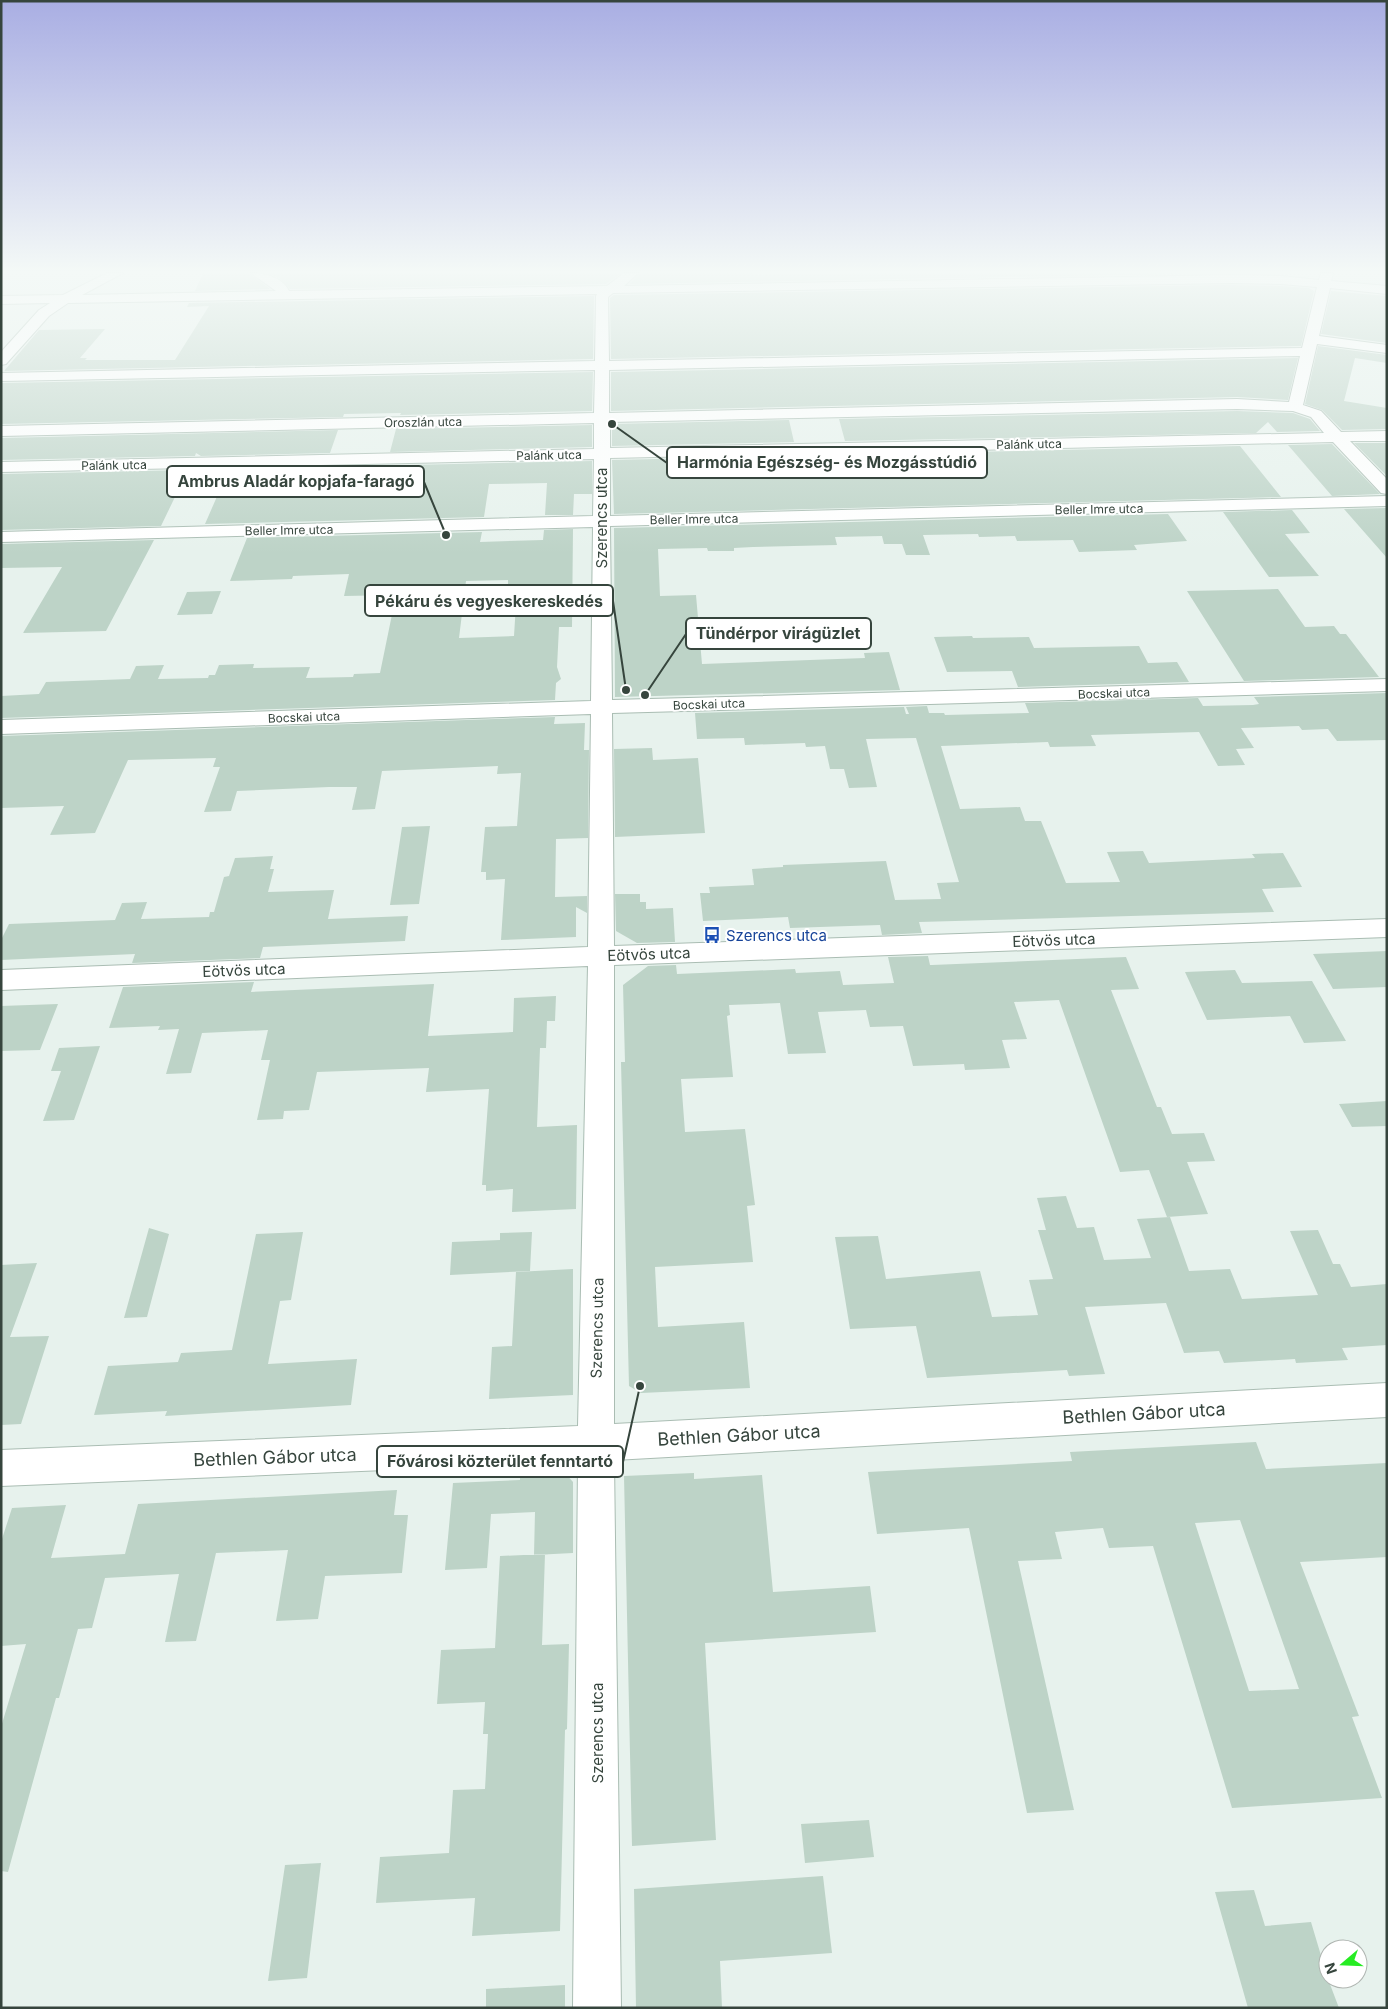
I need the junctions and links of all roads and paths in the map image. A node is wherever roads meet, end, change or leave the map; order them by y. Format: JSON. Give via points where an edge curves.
{"nodes":[{"id":1,"x":513,"y":367,"type":"edge"},
{"id":2,"x":601,"y":367,"type":"edge"},
{"id":3,"x":1305,"y":367,"type":"edge"},
{"id":4,"x":1,"y":377,"type":"edge"},
{"id":5,"x":1295,"y":407,"type":"junction"},
{"id":6,"x":601,"y":419,"type":"junction"},
{"id":7,"x":1366,"y":421,"type":"dead end"},
{"id":8,"x":1387,"y":424,"type":"edge"},
{"id":9,"x":1,"y":431,"type":"edge"},
{"id":10,"x":1387,"y":436,"type":"edge"},
{"id":11,"x":1337,"y":437,"type":"junction"},
{"id":12,"x":602,"y":454,"type":"junction"},
{"id":13,"x":1,"y":467,"type":"edge"},
{"id":14,"x":1387,"y":489,"type":"edge"},
{"id":15,"x":1387,"y":502,"type":"edge"},
{"id":16,"x":601,"y":522,"type":"junction"},
{"id":17,"x":1,"y":537,"type":"edge"},
{"id":18,"x":1387,"y":685,"type":"edge"},
{"id":19,"x":601,"y":707,"type":"junction"},
{"id":20,"x":1,"y":727,"type":"edge"},
{"id":21,"x":1387,"y":928,"type":"edge"},
{"id":22,"x":601,"y":956,"type":"junction"},
{"id":23,"x":1,"y":980,"type":"edge"},
{"id":24,"x":1387,"y":1400,"type":"edge"},
{"id":25,"x":596,"y":1443,"type":"junction"},
{"id":26,"x":1,"y":1468,"type":"edge"},
{"id":27,"x":597,"y":2008,"type":"edge"}],
"edges":[{"from":1,"to":4,"type":"street"},
{"from":2,"to":6,"type":"street","name":"Szerencs utca"},
{"from":3,"to":5,"type":"street"},
{"from":5,"to":6,"type":"street","name":"Oroszlán utca","via":[[1227,405]]},
{"from":5,"to":11,"type":"street","name":"Oroszlán utca","via":[[1316,414]]},
{"from":6,"to":9,"type":"street","name":"Oroszlán utca"},
{"from":6,"to":12,"type":"street","name":"Szerencs utca"},
{"from":7,"to":8,"type":"street"},
{"from":10,"to":11,"type":"street","name":"Palánk utca"},
{"from":11,"to":12,"type":"street","name":"Palánk utca"},
{"from":11,"to":14,"type":"street","name":"Oroszlán utca"},
{"from":12,"to":13,"type":"street","name":"Palánk utca"},
{"from":12,"to":16,"type":"street","name":"Szerencs utca"},
{"from":15,"to":16,"type":"street","name":"Beller Imre utca"},
{"from":16,"to":17,"type":"street","name":"Beller Imre utca"},
{"from":16,"to":19,"type":"street","name":"Szerencs utca"},
{"from":18,"to":19,"type":"street","name":"Bocskai utca"},
{"from":19,"to":20,"type":"street","name":"Bocskai utca"},
{"from":19,"to":22,"type":"street","name":"Szerencs utca"},
{"from":21,"to":22,"type":"street","name":"Eötvös utca"},
{"from":22,"to":23,"type":"street","name":"Eötvös utca"},
{"from":22,"to":25,"type":"street","name":"Szerencs utca"},
{"from":24,"to":25,"type":"street","name":"Bethlen Gábor utca"},
{"from":25,"to":26,"type":"street","name":"Bethlen Gábor utca"},
{"from":25,"to":27,"type":"street","name":"Szerencs utca"}]}
